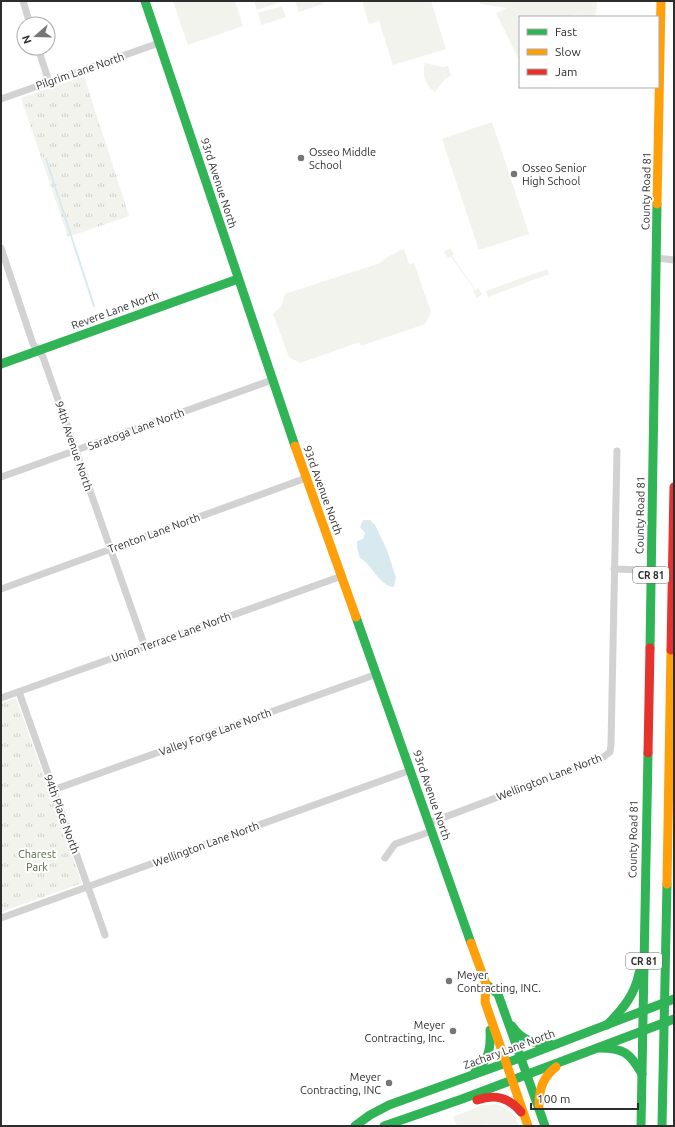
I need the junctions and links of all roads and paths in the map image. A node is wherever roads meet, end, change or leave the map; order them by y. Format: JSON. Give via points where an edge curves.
{"nodes":[{"id":1,"x":23,"y":1,"type":"edge"},
{"id":2,"x":145,"y":1,"type":"edge"},
{"id":3,"x":661,"y":1,"type":"edge"},
{"id":4,"x":28,"y":16,"type":"edge"},
{"id":5,"x":159,"y":43,"type":"junction"},
{"id":6,"x":41,"y":56,"type":"edge"},
{"id":7,"x":49,"y":82,"type":"junction"},
{"id":8,"x":1,"y":99,"type":"edge"},
{"id":9,"x":1,"y":248,"type":"edge"},
{"id":10,"x":657,"y":258,"type":"junction"},
{"id":11,"x":674,"y":260,"type":"edge"},
{"id":12,"x":238,"y":279,"type":"junction"},
{"id":13,"x":38,"y":351,"type":"junction"},
{"id":14,"x":1,"y":364,"type":"edge"},
{"id":15,"x":272,"y":380,"type":"junction"},
{"id":16,"x":76,"y":450,"type":"junction"},
{"id":17,"x":616,"y":451,"type":"dead end"},
{"id":18,"x":1,"y":477,"type":"edge"},
{"id":19,"x":306,"y":478,"type":"junction"},
{"id":20,"x":674,"y":487,"type":"edge"},
{"id":21,"x":110,"y":549,"type":"junction"},
{"id":22,"x":614,"y":570,"type":"junction"},
{"id":23,"x":651,"y":570,"type":"junction"},
{"id":24,"x":673,"y":571,"type":"junction"},
{"id":25,"x":342,"y":576,"type":"junction"},
{"id":26,"x":1,"y":589,"type":"edge"},
{"id":27,"x":145,"y":647,"type":"junction"},
{"id":28,"x":377,"y":674,"type":"junction"},
{"id":29,"x":19,"y":692,"type":"junction"},
{"id":30,"x":1,"y":698,"type":"edge"},
{"id":31,"x":411,"y":770,"type":"junction"},
{"id":32,"x":53,"y":790,"type":"junction"},
{"id":33,"x":668,"y":814,"type":"junction"},
{"id":34,"x":431,"y":827,"type":"junction"},
{"id":35,"x":385,"y":858,"type":"dead end"},
{"id":36,"x":674,"y":873,"type":"edge"},
{"id":37,"x":88,"y":886,"type":"junction"},
{"id":38,"x":644,"y":891,"type":"junction"},
{"id":39,"x":1,"y":918,"type":"edge"},
{"id":40,"x":105,"y":935,"type":"dead end"},
{"id":41,"x":486,"y":984,"type":"junction"},
{"id":42,"x":674,"y":999,"type":"edge"},
{"id":43,"x":665,"y":1003,"type":"junction"},
{"id":44,"x":643,"y":1011,"type":"junction"},
{"id":45,"x":488,"y":1012,"type":"junction"},
{"id":46,"x":506,"y":1017,"type":"junction"},
{"id":47,"x":674,"y":1019,"type":"edge"},
{"id":48,"x":664,"y":1022,"type":"junction"},
{"id":49,"x":607,"y":1025,"type":"junction"},
{"id":50,"x":643,"y":1031,"type":"junction"},
{"id":51,"x":558,"y":1044,"type":"junction"},
{"id":52,"x":673,"y":1044,"type":"edge"},
{"id":53,"x":599,"y":1048,"type":"junction"},
{"id":54,"x":520,"y":1058,"type":"junction"},
{"id":55,"x":566,"y":1060,"type":"junction"},
{"id":56,"x":506,"y":1063,"type":"junction"},
{"id":57,"x":642,"y":1074,"type":"junction"},
{"id":58,"x":526,"y":1075,"type":"junction"},
{"id":59,"x":471,"y":1076,"type":"junction"},
{"id":60,"x":512,"y":1080,"type":"junction"},
{"id":61,"x":422,"y":1114,"type":"junction"},
{"id":62,"x":543,"y":1122,"type":"edge"},
{"id":63,"x":527,"y":1123,"type":"edge"},
{"id":64,"x":355,"y":1126,"type":"edge"},
{"id":65,"x":384,"y":1126,"type":"edge"},
{"id":66,"x":641,"y":1126,"type":"edge"},
{"id":67,"x":662,"y":1126,"type":"edge"}],
"edges":[{"from":1,"to":4,"type":"street"},
{"from":2,"to":5,"type":"main road","name":"93rd Avenue North"},
{"from":3,"to":10,"type":"main road","name":"County Road 81","number":"CR 81"},
{"from":5,"to":7,"type":"street","name":"Pilgrim Lane North"},
{"from":5,"to":12,"type":"main road","name":"93rd Avenue North"},
{"from":6,"to":7,"type":"street"},
{"from":7,"to":8,"type":"street","name":"Pilgrim Lane North"},
{"from":9,"to":13,"type":"street","name":"94th Avenue North","via":[[33,344]]},
{"from":10,"to":11,"type":"street"},
{"from":10,"to":23,"type":"main road","name":"County Road 81","number":"CR 81"},
{"from":12,"to":13,"type":"main road","name":"Revere Lane North"},
{"from":12,"to":15,"type":"main road","name":"93rd Avenue North"},
{"from":13,"to":14,"type":"main road","name":"Revere Lane North"},
{"from":13,"to":16,"type":"street","name":"94th Avenue North","via":[[43,357]]},
{"from":15,"to":16,"type":"street","name":"Saratoga Lane North"},
{"from":15,"to":19,"type":"main road","name":"93rd Avenue North"},
{"from":16,"to":18,"type":"street","name":"Saratoga Lane North"},
{"from":16,"to":21,"type":"street","name":"94th Avenue North"},
{"from":17,"to":22,"type":"street","name":"Wellington Lane North"},
{"from":19,"to":21,"type":"street","name":"Trenton Lane North"},
{"from":19,"to":25,"type":"main road","name":"93rd Avenue North"},
{"from":20,"to":24,"type":"main road","number":"CR 81"},
{"from":21,"to":26,"type":"street","name":"Trenton Lane North"},
{"from":21,"to":27,"type":"street","name":"94th Avenue North"},
{"from":22,"to":23,"type":"street"},
{"from":22,"to":34,"type":"street","name":"Wellington Lane North","via":[[610,752],[602,758]]},
{"from":23,"to":24,"type":"street"},
{"from":23,"to":38,"type":"main road","name":"County Road 81","number":"CR 81"},
{"from":24,"to":33,"type":"main road","number":"CR 81"},
{"from":25,"to":27,"type":"street","name":"Union Terrace Lane North"},
{"from":25,"to":28,"type":"main road","name":"93rd Avenue North"},
{"from":27,"to":29,"type":"street","name":"Union Terrace Lane North"},
{"from":28,"to":31,"type":"main road","name":"93rd Avenue North"},
{"from":28,"to":32,"type":"street","name":"Valley Forge Lane North"},
{"from":29,"to":30,"type":"street","name":"Union Terrace Lane North"},
{"from":29,"to":32,"type":"street","name":"94th Place North"},
{"from":31,"to":34,"type":"main road","name":"93rd Avenue North"},
{"from":31,"to":37,"type":"street","name":"Wellington Lane North"},
{"from":32,"to":37,"type":"street","name":"94th Place North"},
{"from":33,"to":36,"type":"main road"},
{"from":33,"to":43,"type":"main road","number":"CR 81"},
{"from":34,"to":35,"type":"street","via":[[395,844]]},
{"from":34,"to":41,"type":"main road","name":"93rd Avenue North"},
{"from":37,"to":39,"type":"street","name":"Wellington Lane North"},
{"from":37,"to":40,"type":"street","name":"94th Place North"},
{"from":38,"to":44,"type":"main road","name":"County Road 81","number":"CR 81"},
{"from":38,"to":49,"type":"main road","via":[[635,989],[624,1007]]},
{"from":41,"to":45,"type":"main road","name":"93rd Avenue North","via":[[485,1002]]},
{"from":41,"to":46,"type":"main road","name":"93rd Avenue North","via":[[498,994]]},
{"from":42,"to":43,"type":"main road","name":"Zachary Lane North"},
{"from":43,"to":44,"type":"main road","name":"Zachary Lane North"},
{"from":43,"to":48,"type":"main road","number":"CR 81"},
{"from":44,"to":49,"type":"main road","name":"Zachary Lane North"},
{"from":44,"to":50,"type":"main road","name":"County Road 81","number":"CR 81"},
{"from":45,"to":56,"type":"main road","name":"93rd Avenue North"},
{"from":45,"to":59,"type":"main road","via":[[492,1043],[486,1062]]},
{"from":46,"to":51,"type":"main road","via":[[515,1033],[528,1042],[540,1045]]},
{"from":46,"to":54,"type":"main road","name":"93rd Avenue North"},
{"from":47,"to":48,"type":"main road"},
{"from":48,"to":50,"type":"main road"},
{"from":48,"to":67,"type":"main road","number":"CR 81"},
{"from":49,"to":51,"type":"main road","name":"Zachary Lane North"},
{"from":50,"to":53,"type":"main road"},
{"from":50,"to":57,"type":"main road","name":"County Road 81","number":"CR 81"},
{"from":51,"to":54,"type":"main road","name":"Zachary Lane North"},
{"from":52,"to":67,"type":"main road"},
{"from":53,"to":55,"type":"main road"},
{"from":53,"to":57,"type":"main road","via":[[614,1048],[628,1053]]},
{"from":54,"to":56,"type":"main road","name":"Zachary Lane North"},
{"from":54,"to":58,"type":"main road","name":"93rd Avenue North"},
{"from":55,"to":58,"type":"main road"},
{"from":55,"to":62,"type":"main road","via":[[551,1070],[542,1082],[538,1093]]},
{"from":56,"to":59,"type":"main road","name":"Zachary Lane North"},
{"from":56,"to":60,"type":"main road","name":"93rd Avenue North"},
{"from":57,"to":66,"type":"main road","name":"County Road 81","number":"CR 81"},
{"from":58,"to":60,"type":"main road"},
{"from":58,"to":62,"type":"main road","name":"93rd Avenue North"},
{"from":59,"to":64,"type":"main road","name":"Zachary Lane North","via":[[389,1105]]},
{"from":60,"to":61,"type":"main road"},
{"from":60,"to":63,"type":"main road","name":"93rd Avenue North"},
{"from":61,"to":63,"type":"main road","via":[[437,1114],[495,1096],[505,1098],[517,1106]]},
{"from":61,"to":65,"type":"main road"}]}
